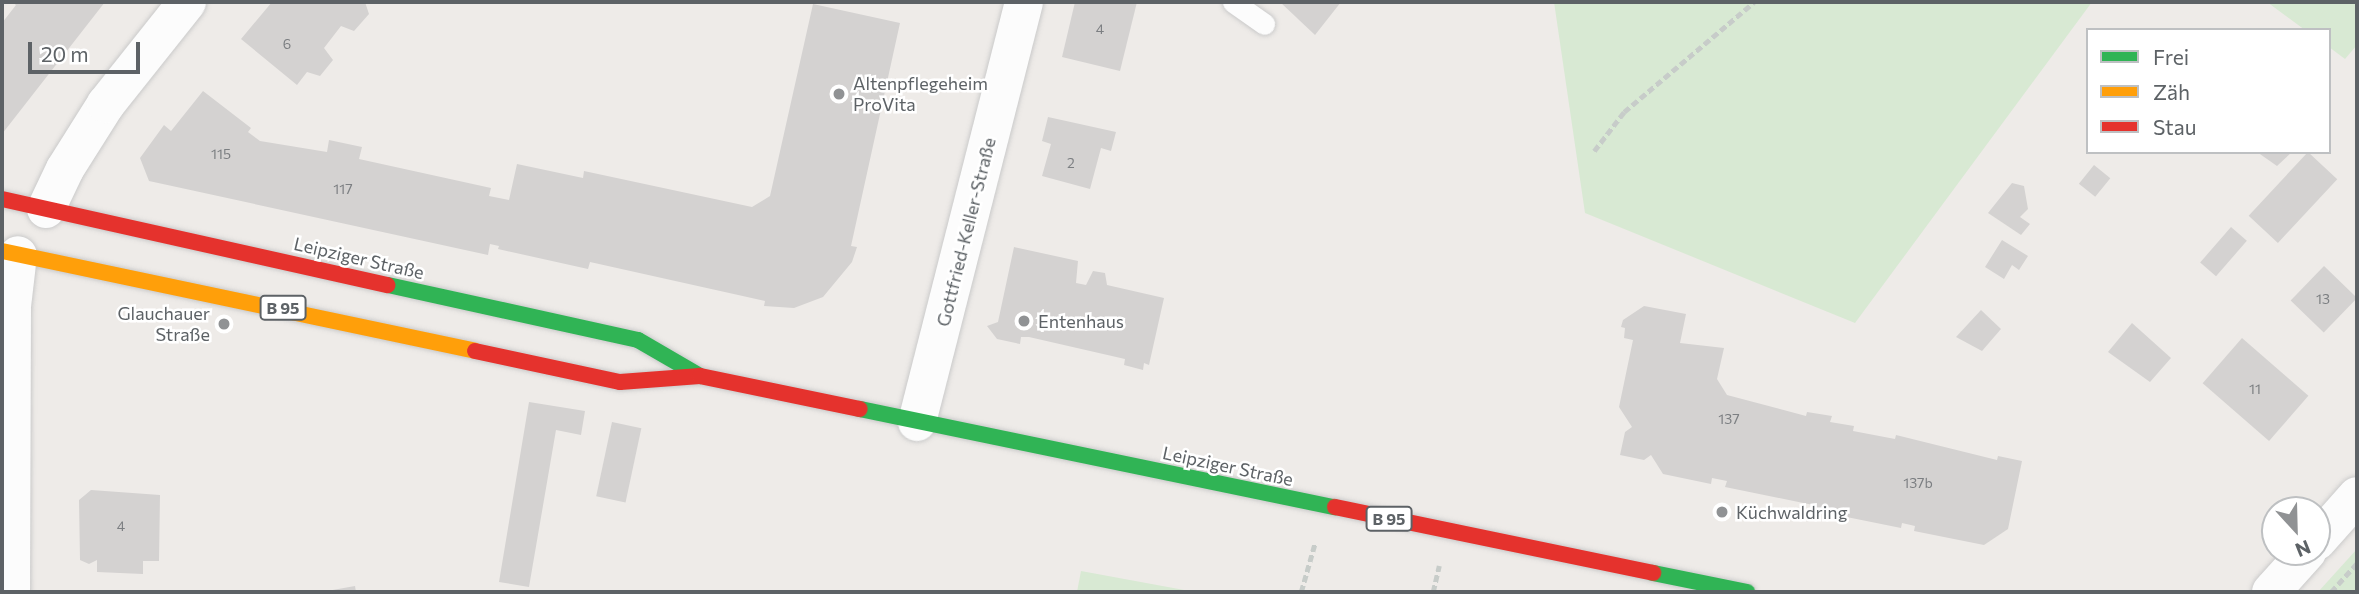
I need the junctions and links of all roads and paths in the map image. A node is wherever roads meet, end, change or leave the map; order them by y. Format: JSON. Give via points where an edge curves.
{"nodes":[{"id":1,"x":187,"y":2,"type":"edge"},
{"id":2,"x":1024,"y":2,"type":"edge"},
{"id":3,"x":1233,"y":2,"type":"edge"},
{"id":4,"x":1754,"y":2,"type":"edge"},
{"id":5,"x":1264,"y":24,"type":"dead end"},
{"id":6,"x":1594,"y":151,"type":"dead end"},
{"id":7,"x":2,"y":199,"type":"edge"},
{"id":8,"x":46,"y":209,"type":"junction"},
{"id":9,"x":10,"y":253,"type":"edge"},
{"id":10,"x":700,"y":376,"type":"junction"},
{"id":11,"x":917,"y":422,"type":"junction"},
{"id":12,"x":2357,"y":496,"type":"edge"},
{"id":13,"x":1325,"y":506,"type":"junction"},
{"id":14,"x":2331,"y":525,"type":"edge"},
{"id":15,"x":2357,"y":563,"type":"edge"},
{"id":16,"x":2294,"y":566,"type":"edge"},
{"id":17,"x":11,"y":592,"type":"edge"},
{"id":18,"x":1301,"y":592,"type":"edge"},
{"id":19,"x":1747,"y":592,"type":"edge"},
{"id":20,"x":2271,"y":592,"type":"edge"},
{"id":21,"x":2331,"y":592,"type":"edge"}],
"edges":[{"from":1,"to":8,"type":"street","via":[[106,104]]},
{"from":2,"to":11,"type":"street","name":"Gottfried-Keller-Straße"},
{"from":3,"to":5,"type":"lane"},
{"from":4,"to":6,"type":"path","via":[[1624,112]]},
{"from":7,"to":8,"type":"main road","name":"Leipziger Straße","number":"B 95"},
{"from":8,"to":10,"type":"main road","name":"Leipziger Straße","number":"B 95","via":[[638,340]]},
{"from":9,"to":10,"type":"main road","name":"Leipziger Straße","number":"B 95","via":[[620,382]]},
{"from":9,"to":17,"type":"street"},
{"from":10,"to":11,"type":"main road","name":"Leipziger Straße","number":"B 95"},
{"from":11,"to":13,"type":"main road","name":"Leipziger Straße","number":"B 95"},
{"from":12,"to":14,"type":"street"},
{"from":13,"to":18,"type":"path"},
{"from":13,"to":19,"type":"main road","name":"Leipziger Straße","number":"B 95"},
{"from":15,"to":21,"type":"path"},
{"from":16,"to":20,"type":"street"}]}
